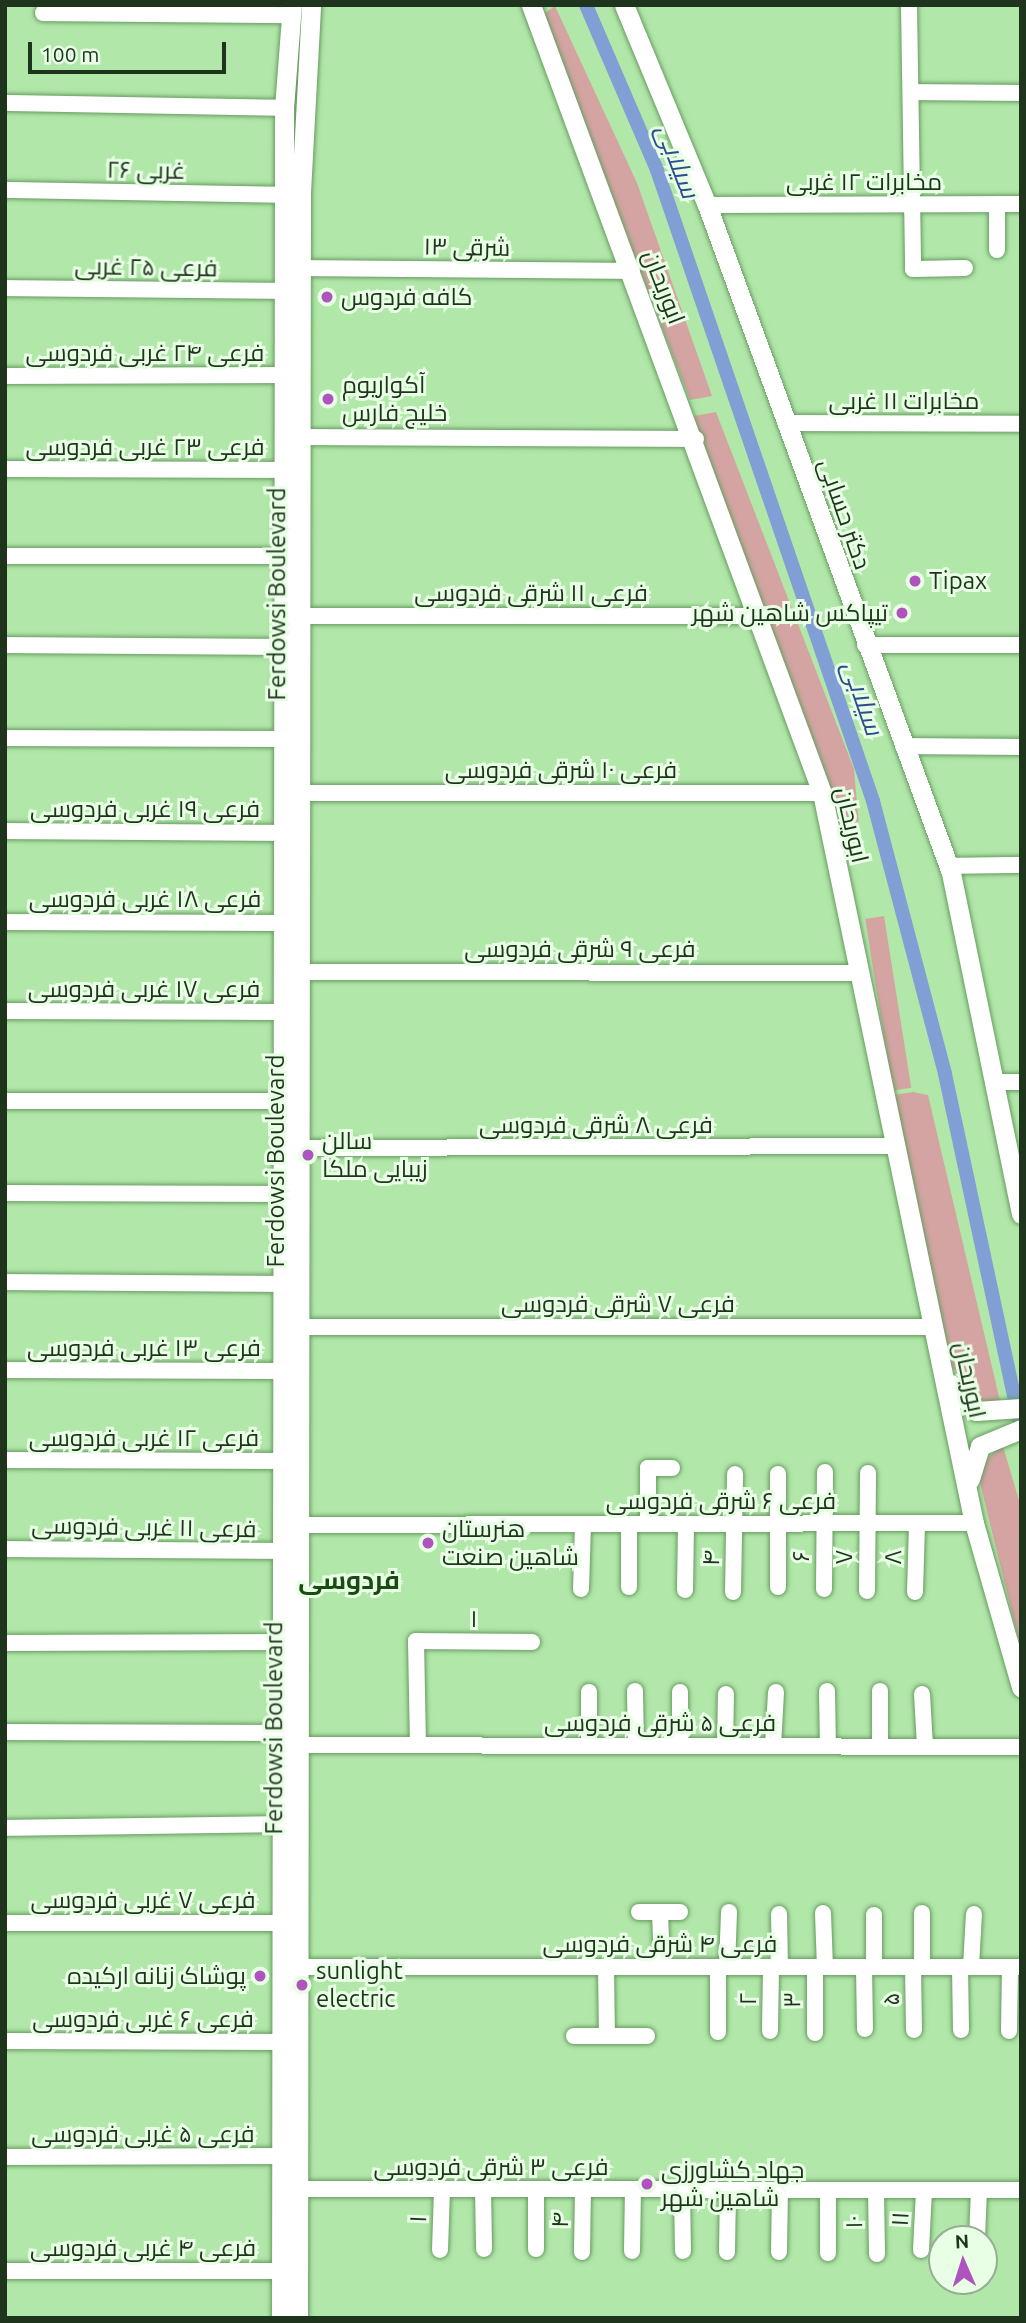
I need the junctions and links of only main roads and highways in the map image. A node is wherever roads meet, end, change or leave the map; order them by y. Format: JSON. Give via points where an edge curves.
{"nodes":[{"id":1,"x":311,"y":5,"type":"edge"},
{"id":2,"x":530,"y":5,"type":"edge"},
{"id":3,"x":624,"y":5,"type":"edge"},
{"id":4,"x":291,"y":10,"type":"edge"},
{"id":5,"x":293,"y":108,"type":"junction"},
{"id":6,"x":293,"y":683,"type":"junction"},
{"id":7,"x":1018,"y":1192,"type":"edge"},
{"id":8,"x":1021,"y":1214,"type":"edge"},
{"id":9,"x":944,"y":1371,"type":"junction"},
{"id":10,"x":1021,"y":1408,"type":"edge"},
{"id":11,"x":1021,"y":1429,"type":"edge"},
{"id":12,"x":968,"y":1494,"type":"junction"},
{"id":13,"x":1021,"y":1686,"type":"edge"},
{"id":14,"x":290,"y":1870,"type":"junction"},
{"id":15,"x":281,"y":2318,"type":"edge"},
{"id":16,"x":298,"y":2318,"type":"edge"}],
"edges":[{"from":1,"to":5,"type":"main road","name":"Ferdowsi Boulevard"},
{"from":2,"to":9,"type":"main road","name":"ابوریحان","via":[[696,439],[822,793]]},
{"from":3,"to":7,"type":"main road","name":"دکتر حسابی","via":[[708,205],[948,866]]},
{"from":4,"to":5,"type":"main road","name":"Ferdowsi Boulevard"},
{"from":5,"to":6,"type":"main road","name":"Ferdowsi Boulevard","via":[[302,268],[302,616]]},
{"from":5,"to":6,"type":"main road","name":"Ferdowsi Boulevard","via":[[285,195],[284,556],[284,647]]},
{"from":6,"to":14,"type":"main road","name":"Ferdowsi Boulevard","via":[[301,793],[301,1327],[299,1745]]},
{"from":6,"to":14,"type":"main road","name":"Ferdowsi Boulevard","via":[[284,739],[281,1733],[281,1824]]},
{"from":7,"to":8,"type":"main road","name":"دکتر حسابی"},
{"from":9,"to":10,"type":"main road","via":[[962,1401],[987,1414]]},
{"from":9,"to":12,"type":"main road","name":"ابوریحان"},
{"from":11,"to":12,"type":"main road","via":[[991,1437],[973,1455]]},
{"from":12,"to":13,"type":"main road","name":"ابوریحان"},
{"from":14,"to":15,"type":"main road","name":"Ferdowsi Boulevard","via":[[281,1923]]},
{"from":14,"to":16,"type":"main road","name":"Ferdowsi Boulevard","via":[[298,1967]]}]}
